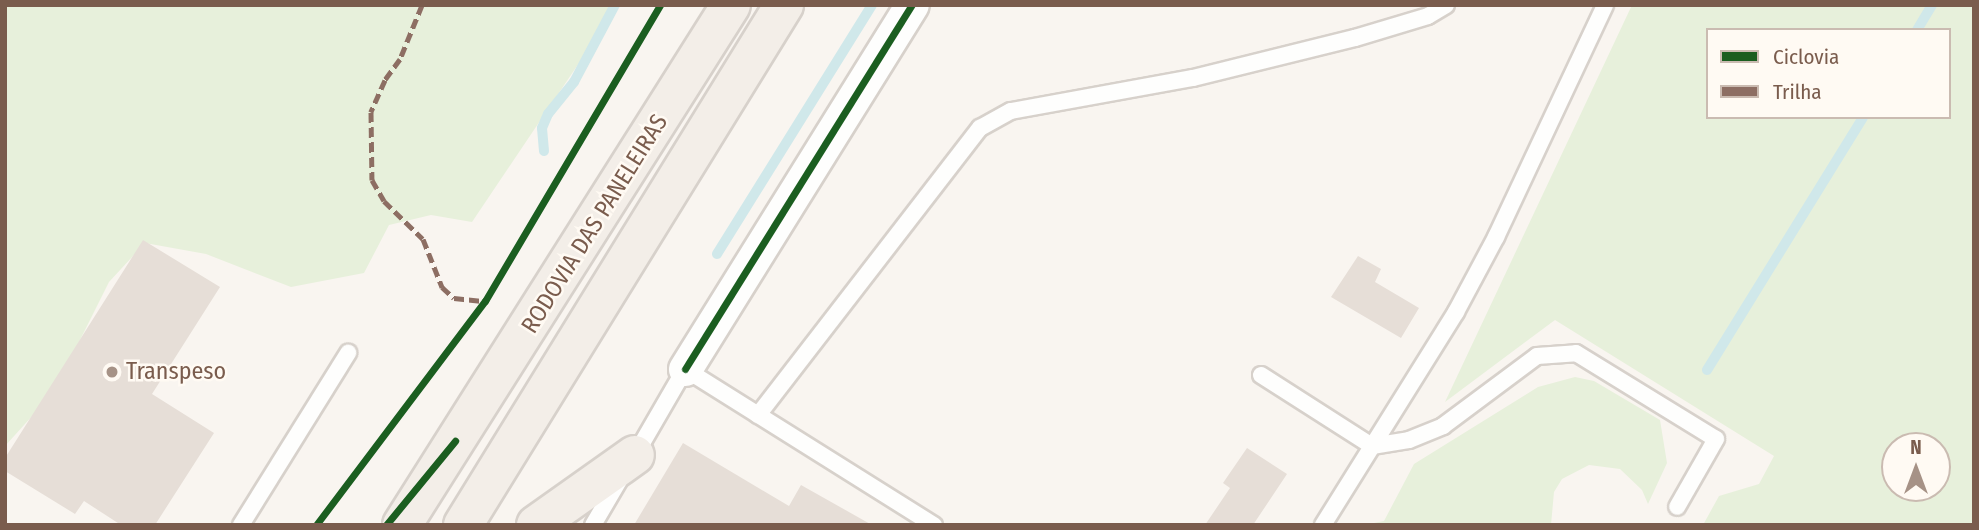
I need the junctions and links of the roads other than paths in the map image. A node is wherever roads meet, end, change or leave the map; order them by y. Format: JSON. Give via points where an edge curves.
{"nodes":[{"id":1,"x":731,"y":5,"type":"edge"},
{"id":2,"x":784,"y":5,"type":"edge"},
{"id":3,"x":912,"y":5,"type":"edge"},
{"id":4,"x":1446,"y":5,"type":"edge"},
{"id":5,"x":1605,"y":5,"type":"edge"},
{"id":6,"x":348,"y":353,"type":"dead end"},
{"id":7,"x":685,"y":369,"type":"junction"},
{"id":8,"x":1261,"y":375,"type":"dead end"},
{"id":9,"x":758,"y":415,"type":"junction"},
{"id":10,"x":1372,"y":446,"type":"junction"},
{"id":11,"x":635,"y":455,"type":"junction"},
{"id":12,"x":1677,"y":507,"type":"dead end"},
{"id":13,"x":241,"y":525,"type":"edge"},
{"id":14,"x":402,"y":525,"type":"edge"},
{"id":15,"x":463,"y":525,"type":"edge"},
{"id":16,"x":536,"y":525,"type":"edge"},
{"id":17,"x":593,"y":525,"type":"edge"},
{"id":18,"x":934,"y":525,"type":"edge"},
{"id":19,"x":1323,"y":525,"type":"edge"}],
"edges":[{"from":1,"to":14,"type":"main road","name":"RODOVIA DAS PANELEIRAS"},
{"from":2,"to":15,"type":"main road","name":"RODOVIA DAS PANELEIRAS"},
{"from":3,"to":7,"type":"street"},
{"from":4,"to":9,"type":"lane","via":[[1428,16],[1355,38],[1193,78],[1023,107],[980,128]]},
{"from":5,"to":10,"type":"lane","via":[[1496,237]]},
{"from":6,"to":13,"type":"lane"},
{"from":7,"to":9,"type":"lane"},
{"from":7,"to":11,"type":"lane"},
{"from":8,"to":10,"type":"lane"},
{"from":9,"to":18,"type":"lane"},
{"from":10,"to":12,"type":"lane","via":[[1409,440],[1443,426],[1537,355],[1576,353],[1716,439]]},
{"from":10,"to":19,"type":"lane"},
{"from":11,"to":16,"type":"main road"},
{"from":11,"to":17,"type":"lane"}]}
